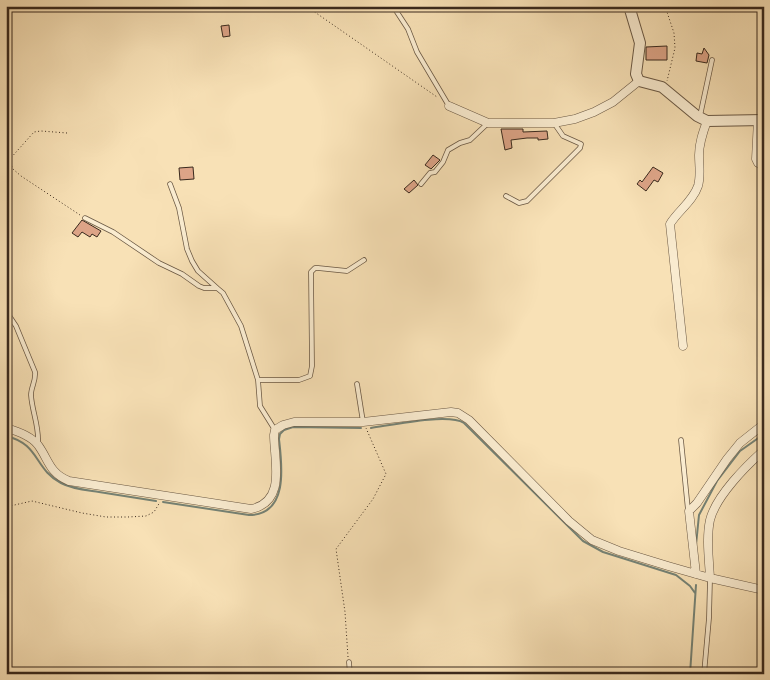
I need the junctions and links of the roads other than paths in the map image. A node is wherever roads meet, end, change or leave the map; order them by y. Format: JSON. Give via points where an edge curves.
{"nodes":[{"id":1,"x":393,"y":6,"type":"edge"},
{"id":2,"x":629,"y":6,"type":"edge"},
{"id":3,"x":712,"y":60,"type":"dead end"},
{"id":4,"x":639,"y":81,"type":"junction"},
{"id":5,"x":449,"y":106,"type":"joint"},
{"id":6,"x":704,"y":120,"type":"junction"},
{"id":7,"x":761,"y":120,"type":"edge"},
{"id":8,"x":488,"y":123,"type":"junction"},
{"id":9,"x":554,"y":123,"type":"junction"},
{"id":10,"x":764,"y":164,"type":"edge"},
{"id":11,"x":170,"y":184,"type":"dead end"},
{"id":12,"x":421,"y":184,"type":"dead end"},
{"id":13,"x":506,"y":196,"type":"dead end"},
{"id":14,"x":85,"y":218,"type":"road end"},
{"id":15,"x":364,"y":260,"type":"dead end"},
{"id":16,"x":217,"y":288,"type":"junction"},
{"id":17,"x":6,"y":311,"type":"edge"},
{"id":18,"x":683,"y":346,"type":"dead end"},
{"id":19,"x":761,"y":367,"type":"dead end"},
{"id":20,"x":258,"y":380,"type":"junction"},
{"id":21,"x":764,"y":383,"type":"edge"},
{"id":22,"x":357,"y":384,"type":"dead end"},
{"id":23,"x":363,"y":422,"type":"junction"},
{"id":24,"x":764,"y":424,"type":"edge"},
{"id":25,"x":6,"y":428,"type":"edge"},
{"id":26,"x":275,"y":430,"type":"junction"},
{"id":27,"x":681,"y":440,"type":"dead end"},
{"id":28,"x":37,"y":444,"type":"junction"},
{"id":29,"x":764,"y":450,"type":"edge"},
{"id":30,"x":688,"y":514,"type":"junction"},
{"id":31,"x":696,"y":574,"type":"junction"},
{"id":32,"x":710,"y":578,"type":"junction"},
{"id":33,"x":764,"y":590,"type":"edge"},
{"id":34,"x":348,"y":662,"type":"road end"},
{"id":35,"x":350,"y":674,"type":"edge"},
{"id":36,"x":704,"y":674,"type":"edge"}],
"edges":[{"from":1,"to":5,"type":"lane"},
{"from":2,"to":4,"type":"street","via":[[640,43],[636,74]]},
{"from":3,"to":6,"type":"lane"},
{"from":4,"to":6,"type":"street","via":[[665,89]]},
{"from":4,"to":9,"type":"street","via":[[613,102],[594,112]]},
{"from":5,"to":8,"type":"street"},
{"from":6,"to":7,"type":"street"},
{"from":6,"to":18,"type":"street","via":[[698,187],[670,224]]},
{"from":7,"to":10,"type":"street","via":[[756,159]]},
{"from":8,"to":9,"type":"street"},
{"from":8,"to":12,"type":"lane","via":[[470,140],[448,150],[443,162]]},
{"from":9,"to":13,"type":"lane","via":[[563,136],[581,144],[580,148],[527,202],[521,204]]},
{"from":11,"to":16,"type":"lane","via":[[192,261]]},
{"from":14,"to":16,"type":"lane","via":[[199,286]]},
{"from":15,"to":20,"type":"lane","via":[[347,271],[315,268],[311,272],[310,376],[299,380]]},
{"from":16,"to":20,"type":"lane","via":[[242,326]]},
{"from":17,"to":28,"type":"lane","via":[[16,326],[35,372],[31,394]]},
{"from":19,"to":21,"type":"lane"},
{"from":20,"to":26,"type":"lane","via":[[260,406]]},
{"from":22,"to":23,"type":"lane"},
{"from":23,"to":26,"type":"street","via":[[294,422]]},
{"from":23,"to":31,"type":"street","via":[[442,412],[465,416],[583,534],[611,548]]},
{"from":24,"to":30,"type":"street","via":[[740,443]]},
{"from":25,"to":28,"type":"street"},
{"from":26,"to":28,"type":"street","via":[[276,484],[269,498],[259,506],[247,509],[69,481],[51,468]]},
{"from":27,"to":30,"type":"lane"},
{"from":29,"to":32,"type":"street","via":[[738,476],[712,513],[708,536]]},
{"from":30,"to":31,"type":"street"},
{"from":31,"to":32,"type":"street"},
{"from":32,"to":33,"type":"street"},
{"from":32,"to":36,"type":"lane"},
{"from":34,"to":35,"type":"lane"}]}
